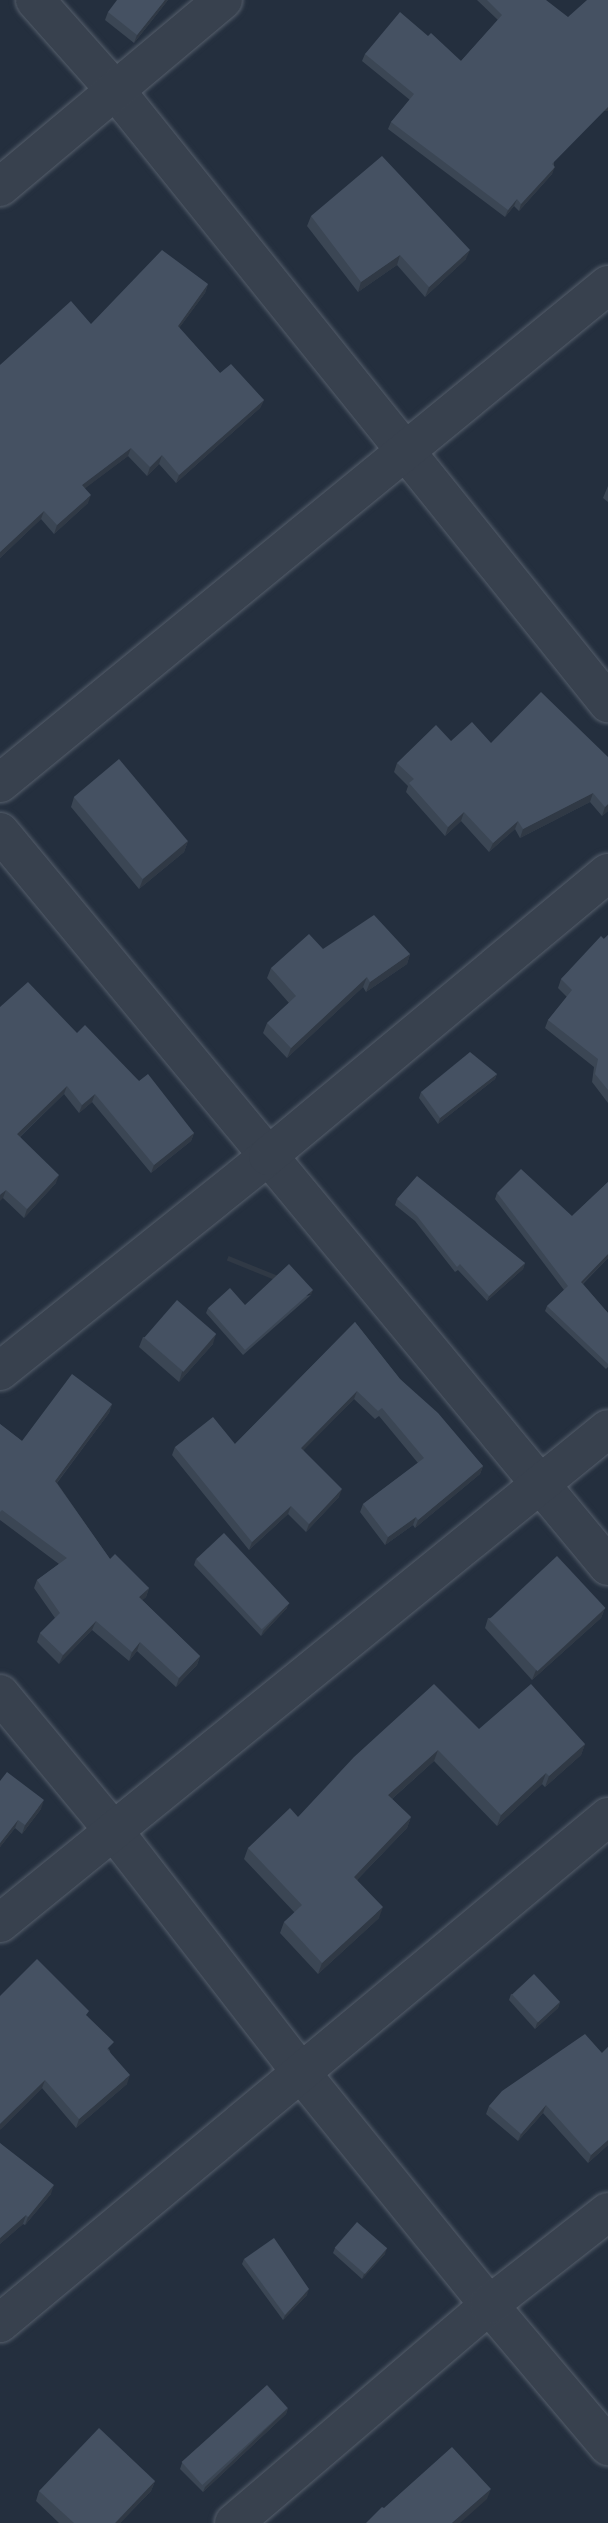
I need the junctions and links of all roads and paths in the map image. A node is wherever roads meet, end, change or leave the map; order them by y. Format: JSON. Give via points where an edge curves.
{"nodes":[{"id":1,"x":35,"y":0,"type":"edge"},
{"id":2,"x":223,"y":0,"type":"edge"},
{"id":3,"x":116,"y":90,"type":"junction"},
{"id":4,"x":0,"y":187,"type":"edge"},
{"id":5,"x":608,"y":285,"type":"edge"},
{"id":6,"x":404,"y":453,"type":"junction"},
{"id":7,"x":608,"y":703,"type":"edge"},
{"id":8,"x":0,"y":783,"type":"edge"},
{"id":9,"x":0,"y":832,"type":"edge"},
{"id":10,"x":608,"y":873,"type":"edge"},
{"id":11,"x":268,"y":1156,"type":"junction"},
{"id":12,"x":0,"y":1371,"type":"edge"},
{"id":13,"x":608,"y":1429,"type":"edge"},
{"id":14,"x":541,"y":1485,"type":"junction"},
{"id":15,"x":608,"y":1566,"type":"edge"},
{"id":16,"x":0,"y":1694,"type":"edge"},
{"id":17,"x":608,"y":1817,"type":"edge"},
{"id":18,"x":113,"y":1830,"type":"junction"},
{"id":19,"x":0,"y":1923,"type":"edge"},
{"id":20,"x":302,"y":2074,"type":"junction"},
{"id":21,"x":608,"y":2212,"type":"edge"},
{"id":22,"x":489,"y":2305,"type":"junction"},
{"id":23,"x":0,"y":2323,"type":"edge"},
{"id":24,"x":608,"y":2446,"type":"edge"},
{"id":25,"x":234,"y":2523,"type":"edge"}],
"edges":[{"from":1,"to":3,"type":"street"},
{"from":2,"to":3,"type":"street"},
{"from":3,"to":4,"type":"street"},
{"from":3,"to":6,"type":"street"},
{"from":5,"to":6,"type":"street"},
{"from":6,"to":7,"type":"street"},
{"from":6,"to":8,"type":"street"},
{"from":9,"to":11,"type":"street"},
{"from":10,"to":11,"type":"street"},
{"from":11,"to":12,"type":"street"},
{"from":11,"to":14,"type":"street"},
{"from":13,"to":14,"type":"street"},
{"from":14,"to":15,"type":"street"},
{"from":14,"to":18,"type":"street"},
{"from":16,"to":18,"type":"street"},
{"from":17,"to":20,"type":"street"},
{"from":18,"to":19,"type":"street"},
{"from":18,"to":20,"type":"street"},
{"from":20,"to":22,"type":"street"},
{"from":20,"to":23,"type":"street"},
{"from":21,"to":22,"type":"street"},
{"from":22,"to":24,"type":"street"},
{"from":22,"to":25,"type":"street"}]}
